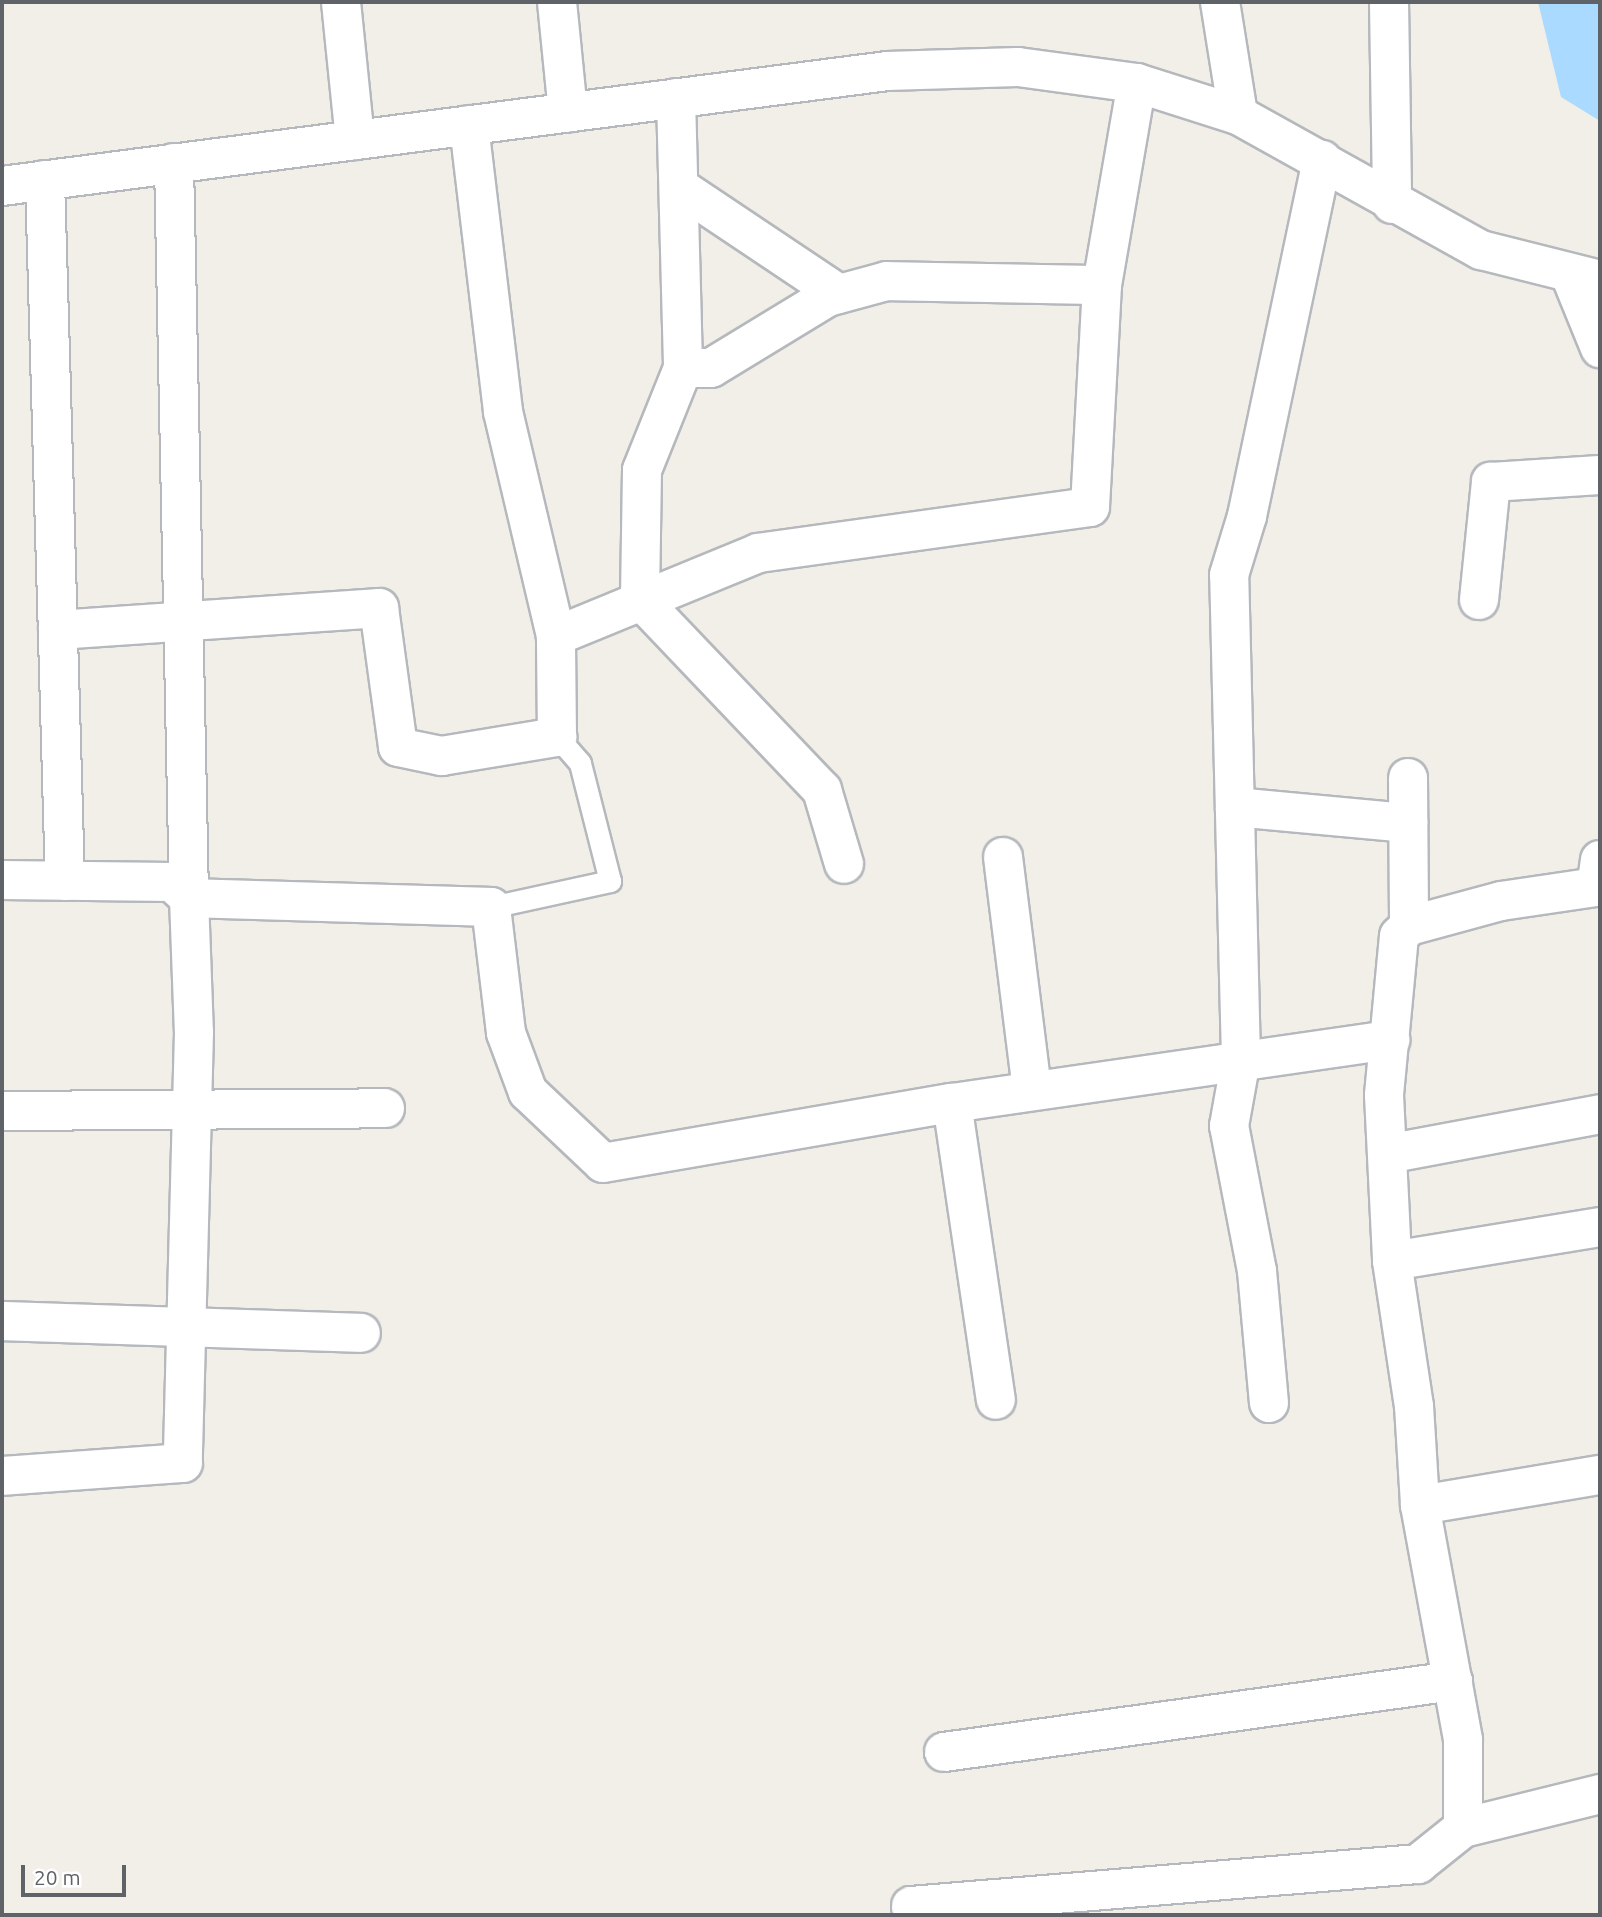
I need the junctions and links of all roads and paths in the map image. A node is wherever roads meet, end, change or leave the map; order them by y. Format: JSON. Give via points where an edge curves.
{"nodes":[{"id":1,"x":341,"y":2,"type":"edge"},
{"id":2,"x":557,"y":2,"type":"edge"},
{"id":3,"x":1220,"y":2,"type":"edge"},
{"id":4,"x":1389,"y":2,"type":"edge"},
{"id":5,"x":1137,"y":83,"type":"junction"},
{"id":6,"x":676,"y":98,"type":"junction"},
{"id":7,"x":568,"y":112,"type":"junction"},
{"id":8,"x":1238,"y":115,"type":"junction"},
{"id":9,"x":469,"y":125,"type":"junction"},
{"id":10,"x":355,"y":140,"type":"junction"},
{"id":11,"x":1322,"y":160,"type":"junction"},
{"id":12,"x":174,"y":163,"type":"junction"},
{"id":13,"x":45,"y":180,"type":"junction"},
{"id":14,"x":2,"y":186,"type":"edge"},
{"id":15,"x":678,"y":187,"type":"junction"},
{"id":16,"x":1392,"y":204,"type":"junction"},
{"id":17,"x":1586,"y":278,"type":"edge"},
{"id":18,"x":1102,"y":285,"type":"junction"},
{"id":19,"x":839,"y":294,"type":"junction"},
{"id":20,"x":1600,"y":348,"type":"edge"},
{"id":21,"x":682,"y":368,"type":"junction"},
{"id":22,"x":1600,"y":475,"type":"edge"},
{"id":23,"x":640,"y":599,"type":"junction"},
{"id":24,"x":1479,"y":600,"type":"dead end"},
{"id":25,"x":184,"y":622,"type":"junction"},
{"id":26,"x":58,"y":630,"type":"junction"},
{"id":27,"x":556,"y":636,"type":"junction"},
{"id":28,"x":557,"y":737,"type":"junction"},
{"id":29,"x":1408,"y":778,"type":"dead end"},
{"id":30,"x":1235,"y":807,"type":"junction"},
{"id":31,"x":1408,"y":823,"type":"junction"},
{"id":32,"x":1003,"y":857,"type":"dead end"},
{"id":33,"x":844,"y":864,"type":"dead end"},
{"id":34,"x":1599,"y":879,"type":"edge"},
{"id":35,"x":2,"y":880,"type":"edge"},
{"id":36,"x":65,"y":881,"type":"junction"},
{"id":37,"x":190,"y":898,"type":"junction"},
{"id":38,"x":491,"y":907,"type":"junction"},
{"id":39,"x":1409,"y":926,"type":"junction"},
{"id":40,"x":1390,"y":1040,"type":"junction"},
{"id":41,"x":1241,"y":1059,"type":"junction"},
{"id":42,"x":1032,"y":1090,"type":"junction"},
{"id":43,"x":952,"y":1102,"type":"junction"},
{"id":44,"x":386,"y":1108,"type":"dead end"},
{"id":45,"x":2,"y":1111,"type":"edge"},
{"id":46,"x":192,"y":1111,"type":"junction"},
{"id":47,"x":1600,"y":1114,"type":"edge"},
{"id":48,"x":1387,"y":1154,"type":"junction"},
{"id":49,"x":1600,"y":1227,"type":"edge"},
{"id":50,"x":1392,"y":1261,"type":"junction"},
{"id":51,"x":2,"y":1321,"type":"edge"},
{"id":52,"x":186,"y":1323,"type":"junction"},
{"id":53,"x":361,"y":1332,"type":"dead end"},
{"id":54,"x":996,"y":1400,"type":"dead end"},
{"id":55,"x":1269,"y":1403,"type":"dead end"},
{"id":56,"x":1600,"y":1475,"type":"edge"},
{"id":57,"x":2,"y":1476,"type":"edge"},
{"id":58,"x":1420,"y":1504,"type":"junction"},
{"id":59,"x":1452,"y":1681,"type":"junction"},
{"id":60,"x":944,"y":1752,"type":"dead end"},
{"id":61,"x":1600,"y":1794,"type":"edge"},
{"id":62,"x":1463,"y":1828,"type":"junction"},
{"id":63,"x":911,"y":1906,"type":"dead end"}],
"edges":[{"from":1,"to":10,"type":"street"},
{"from":2,"to":7,"type":"street"},
{"from":3,"to":8,"type":"street"},
{"from":4,"to":16,"type":"street"},
{"from":5,"to":6,"type":"street","via":[[1018,67],[887,71]]},
{"from":5,"to":8,"type":"street"},
{"from":5,"to":18,"type":"street"},
{"from":6,"to":7,"type":"street"},
{"from":6,"to":15,"type":"street"},
{"from":7,"to":9,"type":"street"},
{"from":8,"to":11,"type":"street"},
{"from":9,"to":10,"type":"street"},
{"from":9,"to":27,"type":"street","via":[[503,411]]},
{"from":10,"to":12,"type":"street"},
{"from":11,"to":16,"type":"street"},
{"from":11,"to":30,"type":"street","via":[[1247,516],[1229,575]]},
{"from":12,"to":13,"type":"street"},
{"from":12,"to":25,"type":"street"},
{"from":13,"to":14,"type":"street"},
{"from":13,"to":26,"type":"street"},
{"from":15,"to":19,"type":"street"},
{"from":15,"to":21,"type":"street"},
{"from":16,"to":17,"type":"street","via":[[1481,250]]},
{"from":17,"to":20,"type":"street"},
{"from":18,"to":19,"type":"street","via":[[887,281]]},
{"from":18,"to":23,"type":"street","via":[[1090,507],[758,553]]},
{"from":19,"to":21,"type":"street","via":[[711,368]]},
{"from":21,"to":23,"type":"street","via":[[642,470]]},
{"from":22,"to":24,"type":"street","via":[[1491,482]]},
{"from":23,"to":27,"type":"street"},
{"from":23,"to":33,"type":"street","via":[[822,790]]},
{"from":25,"to":26,"type":"street"},
{"from":25,"to":28,"type":"street","via":[[379,608],[398,747],[442,756]]},
{"from":25,"to":37,"type":"street"},
{"from":26,"to":36,"type":"street"},
{"from":27,"to":28,"type":"street"},
{"from":28,"to":38,"type":"lane","via":[[580,762],[610,881]]},
{"from":29,"to":31,"type":"street"},
{"from":30,"to":31,"type":"street"},
{"from":30,"to":41,"type":"street"},
{"from":31,"to":39,"type":"street"},
{"from":32,"to":42,"type":"street"},
{"from":34,"to":39,"type":"street"},
{"from":35,"to":36,"type":"street"},
{"from":36,"to":37,"type":"street","via":[[172,883]]},
{"from":37,"to":38,"type":"street"},
{"from":37,"to":46,"type":"street"},
{"from":38,"to":43,"type":"street","via":[[506,1033],[528,1092],[603,1163]]},
{"from":39,"to":40,"type":"street","via":[[1395,947]]},
{"from":40,"to":41,"type":"street"},
{"from":40,"to":48,"type":"street"},
{"from":41,"to":42,"type":"street"},
{"from":41,"to":55,"type":"street","via":[[1229,1126],[1257,1271]]},
{"from":42,"to":43,"type":"street"},
{"from":43,"to":54,"type":"street"},
{"from":44,"to":46,"type":"street"},
{"from":45,"to":46,"type":"street"},
{"from":46,"to":52,"type":"street"},
{"from":47,"to":48,"type":"street"},
{"from":48,"to":50,"type":"street"},
{"from":49,"to":50,"type":"street"},
{"from":50,"to":58,"type":"street","via":[[1414,1406]]},
{"from":51,"to":52,"type":"street"},
{"from":52,"to":53,"type":"street"},
{"from":52,"to":57,"type":"street","via":[[183,1463]]},
{"from":56,"to":58,"type":"street"},
{"from":58,"to":59,"type":"street"},
{"from":59,"to":60,"type":"street"},
{"from":59,"to":62,"type":"street","via":[[1463,1740]]},
{"from":61,"to":62,"type":"street"},
{"from":62,"to":63,"type":"street","via":[[1418,1864]]}]}
